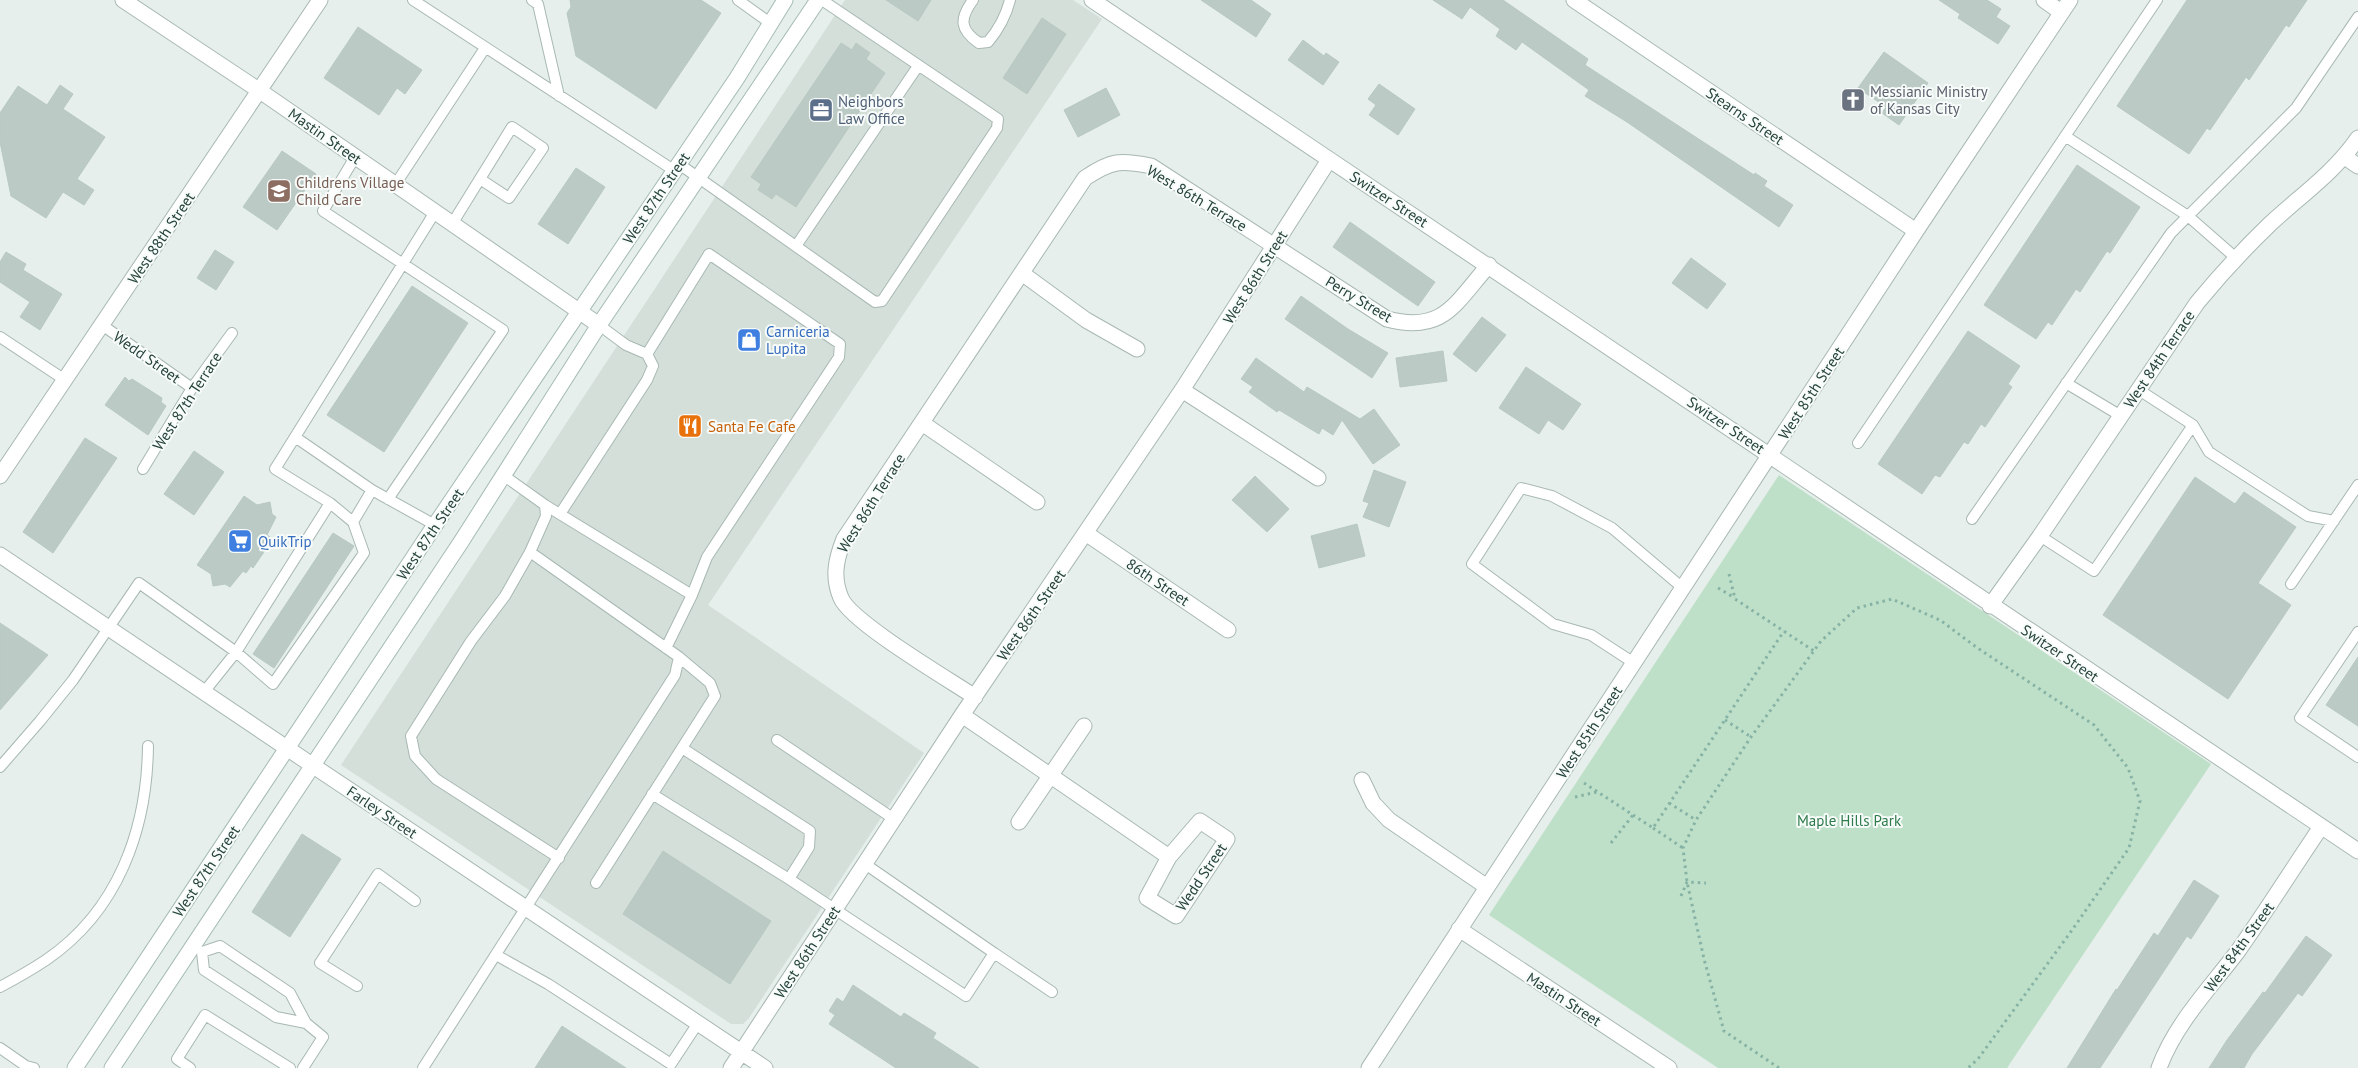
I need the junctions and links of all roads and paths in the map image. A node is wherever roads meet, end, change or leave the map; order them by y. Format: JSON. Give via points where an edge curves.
{"nodes":[{"id":1,"x":122,"y":0,"type":"edge"},
{"id":2,"x":320,"y":0,"type":"edge"},
{"id":3,"x":413,"y":0,"type":"edge"},
{"id":4,"x":532,"y":0,"type":"edge"},
{"id":5,"x":738,"y":0,"type":"edge"},
{"id":6,"x":785,"y":0,"type":"edge"},
{"id":7,"x":820,"y":0,"type":"edge"},
{"id":8,"x":972,"y":0,"type":"edge"},
{"id":9,"x":1010,"y":0,"type":"edge"},
{"id":10,"x":1092,"y":0,"type":"edge"},
{"id":11,"x":1574,"y":0,"type":"edge"},
{"id":12,"x":2044,"y":0,"type":"edge"},
{"id":13,"x":2156,"y":0,"type":"edge"},
{"id":14,"x":2065,"y":6,"type":"edge"},
{"id":15,"x":2358,"y":17,"type":"edge"},
{"id":16,"x":770,"y":23,"type":"junction"},
{"id":17,"x":486,"y":48,"type":"junction"},
{"id":18,"x":918,"y":66,"type":"junction"},
{"id":19,"x":260,"y":91,"type":"junction"},
{"id":20,"x":559,"y":96,"type":"junction"},
{"id":21,"x":2065,"y":136,"type":"junction"},
{"id":22,"x":2358,"y":138,"type":"edge"},
{"id":23,"x":355,"y":157,"type":"junction"},
{"id":24,"x":2345,"y":157,"type":"junction"},
{"id":25,"x":1329,"y":160,"type":"junction"},
{"id":26,"x":2358,"y":166,"type":"edge"},
{"id":27,"x":677,"y":168,"type":"junction"},
{"id":28,"x":698,"y":176,"type":"junction"},
{"id":29,"x":480,"y":179,"type":"junction"},
{"id":30,"x":396,"y":185,"type":"junction"},
{"id":31,"x":435,"y":212,"type":"junction"},
{"id":32,"x":2188,"y":216,"type":"junction"},
{"id":33,"x":452,"y":224,"type":"junction"},
{"id":34,"x":1916,"y":231,"type":"junction"},
{"id":35,"x":796,"y":246,"type":"junction"},
{"id":36,"x":1275,"y":246,"type":"junction"},
{"id":37,"x":2236,"y":258,"type":"junction"},
{"id":38,"x":403,"y":264,"type":"junction"},
{"id":39,"x":1489,"y":265,"type":"junction"},
{"id":40,"x":1023,"y":274,"type":"junction"},
{"id":41,"x":580,"y":312,"type":"junction"},
{"id":42,"x":102,"y":325,"type":"junction"},
{"id":43,"x":599,"y":325,"type":"junction"},
{"id":44,"x":232,"y":333,"type":"dead end"},
{"id":45,"x":0,"y":337,"type":"edge"},
{"id":46,"x":1137,"y":349,"type":"dead end"},
{"id":47,"x":647,"y":354,"type":"junction"},
{"id":48,"x":65,"y":380,"type":"junction"},
{"id":49,"x":2066,"y":383,"type":"junction"},
{"id":50,"x":192,"y":388,"type":"junction"},
{"id":51,"x":1182,"y":390,"type":"junction"},
{"id":52,"x":2139,"y":390,"type":"junction"},
{"id":53,"x":2121,"y":416,"type":"junction"},
{"id":54,"x":922,"y":424,"type":"junction"},
{"id":55,"x":2193,"y":425,"type":"junction"},
{"id":56,"x":296,"y":437,"type":"junction"},
{"id":57,"x":1858,"y":443,"type":"dead end"},
{"id":58,"x":1771,"y":455,"type":"junction"},
{"id":59,"x":143,"y":470,"type":"dead end"},
{"id":60,"x":503,"y":475,"type":"junction"},
{"id":61,"x":0,"y":476,"type":"edge"},
{"id":62,"x":1318,"y":478,"type":"dead end"},
{"id":63,"x":2358,"y":485,"type":"edge"},
{"id":64,"x":372,"y":490,"type":"junction"},
{"id":65,"x":388,"y":499,"type":"junction"},
{"id":66,"x":1037,"y":502,"type":"dead end"},
{"id":67,"x":330,"y":503,"type":"junction"},
{"id":68,"x":545,"y":505,"type":"junction"},
{"id":69,"x":560,"y":514,"type":"junction"},
{"id":70,"x":1972,"y":519,"type":"dead end"},
{"id":71,"x":2334,"y":521,"type":"junction"},
{"id":72,"x":353,"y":522,"type":"junction"},
{"id":73,"x":435,"y":525,"type":"junction"},
{"id":74,"x":1087,"y":534,"type":"junction"},
{"id":75,"x":2040,"y":536,"type":"junction"},
{"id":76,"x":530,"y":552,"type":"junction"},
{"id":77,"x":0,"y":555,"type":"edge"},
{"id":78,"x":1728,"y":574,"type":"dead end"},
{"id":79,"x":2291,"y":584,"type":"dead end"},
{"id":80,"x":1684,"y":588,"type":"junction"},
{"id":81,"x":1718,"y":588,"type":"dead end"},
{"id":82,"x":692,"y":595,"type":"junction"},
{"id":83,"x":1735,"y":599,"type":"junction"},
{"id":84,"x":1990,"y":606,"type":"junction"},
{"id":85,"x":108,"y":628,"type":"junction"},
{"id":86,"x":1228,"y":630,"type":"dead end"},
{"id":87,"x":1784,"y":631,"type":"junction"},
{"id":88,"x":2358,"y":632,"type":"edge"},
{"id":89,"x":666,"y":648,"type":"junction"},
{"id":90,"x":1814,"y":651,"type":"junction"},
{"id":91,"x":236,"y":652,"type":"junction"},
{"id":92,"x":679,"y":657,"type":"junction"},
{"id":93,"x":1634,"y":663,"type":"junction"},
{"id":94,"x":204,"y":692,"type":"junction"},
{"id":95,"x":975,"y":697,"type":"junction"},
{"id":96,"x":962,"y":715,"type":"junction"},
{"id":97,"x":1725,"y":720,"type":"junction"},
{"id":98,"x":1084,"y":726,"type":"dead end"},
{"id":99,"x":1751,"y":737,"type":"junction"},
{"id":100,"x":777,"y":740,"type":"dead end"},
{"id":101,"x":148,"y":746,"type":"dead end"},
{"id":102,"x":287,"y":748,"type":"junction"},
{"id":103,"x":682,"y":748,"type":"junction"},
{"id":104,"x":2358,"y":757,"type":"edge"},
{"id":105,"x":312,"y":765,"type":"junction"},
{"id":106,"x":0,"y":767,"type":"edge"},
{"id":107,"x":1051,"y":776,"type":"junction"},
{"id":108,"x":1362,"y":780,"type":"dead end"},
{"id":109,"x":1584,"y":783,"type":"dead end"},
{"id":110,"x":1598,"y":792,"type":"junction"},
{"id":111,"x":652,"y":794,"type":"junction"},
{"id":112,"x":1575,"y":797,"type":"dead end"},
{"id":113,"x":1669,"y":803,"type":"junction"},
{"id":114,"x":1633,"y":815,"type":"junction"},
{"id":115,"x":894,"y":819,"type":"junction"},
{"id":116,"x":1696,"y":820,"type":"junction"},
{"id":117,"x":1019,"y":822,"type":"dead end"},
{"id":118,"x":2321,"y":827,"type":"junction"},
{"id":119,"x":1653,"y":828,"type":"junction"},
{"id":120,"x":1611,"y":843,"type":"dead end"},
{"id":121,"x":1683,"y":848,"type":"junction"},
{"id":122,"x":2358,"y":851,"type":"edge"},
{"id":123,"x":1169,"y":857,"type":"junction"},
{"id":124,"x":559,"y":858,"type":"junction"},
{"id":125,"x":865,"y":864,"type":"junction"},
{"id":126,"x":789,"y":879,"type":"junction"},
{"id":127,"x":1688,"y":882,"type":"junction"},
{"id":128,"x":596,"y":883,"type":"dead end"},
{"id":129,"x":1706,"y":883,"type":"dead end"},
{"id":130,"x":1487,"y":887,"type":"junction"},
{"id":131,"x":1681,"y":896,"type":"dead end"},
{"id":132,"x":415,"y":901,"type":"dead end"},
{"id":133,"x":526,"y":908,"type":"junction"},
{"id":134,"x":835,"y":910,"type":"junction"},
{"id":135,"x":1459,"y":929,"type":"junction"},
{"id":136,"x":197,"y":949,"type":"junction"},
{"id":137,"x":994,"y":953,"type":"junction"},
{"id":138,"x":496,"y":955,"type":"junction"},
{"id":139,"x":357,"y":986,"type":"dead end"},
{"id":140,"x":0,"y":987,"type":"edge"},
{"id":141,"x":1052,"y":992,"type":"dead end"},
{"id":142,"x":306,"y":1023,"type":"junction"},
{"id":143,"x":698,"y":1024,"type":"junction"},
{"id":144,"x":0,"y":1048,"type":"edge"},
{"id":145,"x":742,"y":1052,"type":"junction"},
{"id":146,"x":670,"y":1066,"type":"edge"},
{"id":147,"x":34,"y":1068,"type":"edge"},
{"id":148,"x":75,"y":1068,"type":"edge"},
{"id":149,"x":112,"y":1068,"type":"edge"},
{"id":150,"x":190,"y":1068,"type":"edge"},
{"id":151,"x":290,"y":1068,"type":"edge"},
{"id":152,"x":303,"y":1068,"type":"edge"},
{"id":153,"x":423,"y":1068,"type":"edge"},
{"id":154,"x":731,"y":1068,"type":"edge"},
{"id":155,"x":765,"y":1068,"type":"edge"},
{"id":156,"x":1369,"y":1068,"type":"edge"},
{"id":157,"x":1669,"y":1068,"type":"edge"},
{"id":158,"x":1779,"y":1068,"type":"edge"},
{"id":159,"x":1968,"y":1068,"type":"edge"},
{"id":160,"x":2159,"y":1068,"type":"edge"}],
"edges":[{"from":1,"to":19,"type":"street","name":"Mastin Street"},
{"from":2,"to":19,"type":"street","name":"West 88th Street"},
{"from":3,"to":17,"type":"lane"},
{"from":4,"to":20,"type":"lane","via":[[538,4]]},
{"from":5,"to":16,"type":"lane"},
{"from":6,"to":16,"type":"street","name":"West 87th Street"},
{"from":7,"to":18,"type":"lane"},
{"from":7,"to":28,"type":"street","name":"West 87th Street"},
{"from":8,"to":9,"type":"lane","via":[[962,24],[967,34],[979,43],[988,42],[995,34],[1006,16]]},
{"from":10,"to":25,"type":"street","name":"Switzer Street"},
{"from":11,"to":34,"type":"street","name":"Stearns Street"},
{"from":12,"to":14,"type":"street"},
{"from":13,"to":21,"type":"lane"},
{"from":14,"to":34,"type":"street","name":"West 85th Street"},
{"from":15,"to":32,"type":"lane","via":[[2296,108]]},
{"from":16,"to":27,"type":"street","name":"West 87th Street"},
{"from":17,"to":20,"type":"lane"},
{"from":17,"to":30,"type":"lane"},
{"from":18,"to":35,"type":"lane"},
{"from":18,"to":35,"type":"lane","via":[[998,119],[997,128],[882,301],[876,302]]},
{"from":19,"to":23,"type":"street","name":"Mastin Street"},
{"from":19,"to":42,"type":"street","name":"West 88th Street"},
{"from":20,"to":27,"type":"lane"},
{"from":21,"to":32,"type":"lane"},
{"from":21,"to":57,"type":"lane"},
{"from":22,"to":24,"type":"street","name":"West 84th Terrace"},
{"from":23,"to":30,"type":"street","name":"Mastin Street"},
{"from":23,"to":38,"type":"lane","via":[[324,211]]},
{"from":24,"to":26,"type":"street"},
{"from":24,"to":37,"type":"street","name":"West 84th Terrace"},
{"from":25,"to":36,"type":"street","name":"West 86th Street"},
{"from":25,"to":39,"type":"street","name":"Switzer Street"},
{"from":27,"to":28,"type":"lane"},
{"from":27,"to":41,"type":"street","name":"West 87th Street"},
{"from":28,"to":35,"type":"lane"},
{"from":28,"to":43,"type":"street","name":"West 87th Street"},
{"from":29,"to":29,"type":"lane","via":[[512,127],[543,148],[509,198]]},
{"from":29,"to":33,"type":"lane"},
{"from":30,"to":31,"type":"street","name":"Mastin Street"},
{"from":31,"to":33,"type":"street","name":"Mastin Street"},
{"from":31,"to":38,"type":"lane"},
{"from":32,"to":37,"type":"lane"},
{"from":32,"to":49,"type":"lane","via":[[2170,233]]},
{"from":33,"to":41,"type":"street","name":"Mastin Street"},
{"from":34,"to":58,"type":"street","name":"West 85th Street"},
{"from":36,"to":39,"type":"street","name":"Perry Street","via":[[1386,319],[1406,324],[1425,322],[1443,315],[1457,304]]},
{"from":36,"to":40,"type":"street","name":"West 86th Terrace","via":[[1151,166],[1125,161],[1105,165],[1085,178]]},
{"from":36,"to":51,"type":"street","name":"West 86th Street"},
{"from":37,"to":52,"type":"street","name":"West 84th Terrace","via":[[2197,303]]},
{"from":38,"to":56,"type":"lane"},
{"from":38,"to":65,"type":"lane","via":[[503,330]]},
{"from":39,"to":58,"type":"street","name":"Switzer Street"},
{"from":40,"to":46,"type":"street","via":[[1086,320]]},
{"from":40,"to":54,"type":"street","name":"West 86th Terrace"},
{"from":41,"to":43,"type":"street","name":"Mastin Street"},
{"from":41,"to":73,"type":"street","name":"West 87th Street"},
{"from":42,"to":48,"type":"street","name":"West 88th Street"},
{"from":42,"to":50,"type":"lane","name":"Wedd Street"},
{"from":43,"to":47,"type":"lane","via":[[626,345]]},
{"from":43,"to":60,"type":"street","name":"West 87th Street"},
{"from":44,"to":50,"type":"lane","name":"West 87th Terrace"},
{"from":45,"to":48,"type":"lane"},
{"from":47,"to":69,"type":"lane","via":[[653,366],[648,380]]},
{"from":47,"to":82,"type":"lane","via":[[709,254],[840,344],[839,357],[707,557]]},
{"from":48,"to":61,"type":"street","name":"West 88th Street"},
{"from":49,"to":53,"type":"lane"},
{"from":49,"to":70,"type":"lane"},
{"from":50,"to":59,"type":"lane","name":"West 87th Terrace"},
{"from":51,"to":62,"type":"street"},
{"from":51,"to":74,"type":"street","name":"West 86th Street"},
{"from":52,"to":53,"type":"street","name":"West 84th Terrace"},
{"from":52,"to":55,"type":"lane"},
{"from":53,"to":75,"type":"street","name":"West 84th Terrace"},
{"from":54,"to":66,"type":"street"},
{"from":54,"to":95,"type":"street","name":"West 86th Terrace","via":[[844,539],[836,558],[835,577],[841,599],[858,619]]},
{"from":55,"to":71,"type":"lane","via":[[2209,452],[2308,516]]},
{"from":55,"to":75,"type":"lane","via":[[2094,571]]},
{"from":56,"to":64,"type":"lane"},
{"from":56,"to":67,"type":"lane","via":[[275,469]]},
{"from":58,"to":80,"type":"street","name":"West 85th Street"},
{"from":58,"to":84,"type":"street","name":"Switzer Street"},
{"from":60,"to":68,"type":"lane"},
{"from":60,"to":105,"type":"street","name":"West 87th Street"},
{"from":63,"to":71,"type":"lane"},
{"from":64,"to":65,"type":"lane"},
{"from":64,"to":72,"type":"lane"},
{"from":65,"to":73,"type":"lane"},
{"from":67,"to":72,"type":"lane"},
{"from":67,"to":91,"type":"lane"},
{"from":68,"to":69,"type":"lane"},
{"from":68,"to":76,"type":"lane","via":[[546,516]]},
{"from":69,"to":82,"type":"lane"},
{"from":71,"to":79,"type":"lane"},
{"from":72,"to":91,"type":"lane","via":[[364,552],[273,684]]},
{"from":73,"to":102,"type":"street","name":"West 87th Street"},
{"from":74,"to":86,"type":"street","name":"86th Street"},
{"from":74,"to":95,"type":"street","name":"West 86th Street"},
{"from":75,"to":84,"type":"street","name":"West 84th Terrace"},
{"from":76,"to":89,"type":"lane"},
{"from":76,"to":124,"type":"lane","via":[[506,596],[471,640],[411,736],[415,756],[436,780]]},
{"from":77,"to":85,"type":"street","name":"Farley Street"},
{"from":78,"to":83,"type":"path"},
{"from":80,"to":93,"type":"street","name":"West 85th Street"},
{"from":80,"to":93,"type":"lane","via":[[1612,528],[1552,496],[1521,488],[1472,564],[1553,624],[1591,635]]},
{"from":81,"to":83,"type":"path"},
{"from":82,"to":89,"type":"lane"},
{"from":83,"to":87,"type":"path"},
{"from":84,"to":118,"type":"street","name":"Switzer Street"},
{"from":85,"to":91,"type":"lane","via":[[139,583]]},
{"from":85,"to":94,"type":"street","name":"Farley Street"},
{"from":85,"to":106,"type":"lane","via":[[40,721]]},
{"from":87,"to":90,"type":"path"},
{"from":87,"to":97,"type":"path"},
{"from":88,"to":104,"type":"lane","via":[[2300,718]]},
{"from":89,"to":92,"type":"lane"},
{"from":90,"to":99,"type":"path"},
{"from":90,"to":159,"type":"path","via":[[1857,608],[1892,599],[1940,620],[2094,726],[2128,768],[2140,800],[2129,848],[1978,1059]]},
{"from":91,"to":94,"type":"lane"},
{"from":92,"to":103,"type":"lane","via":[[710,683],[715,696]]},
{"from":92,"to":124,"type":"lane","via":[[675,675]]},
{"from":93,"to":130,"type":"street","name":"West 85th Street"},
{"from":94,"to":102,"type":"street","name":"Farley Street"},
{"from":95,"to":96,"type":"street","name":"West 86th Street"},
{"from":96,"to":107,"type":"street"},
{"from":96,"to":115,"type":"street","name":"West 86th Street"},
{"from":97,"to":99,"type":"path"},
{"from":97,"to":113,"type":"path"},
{"from":98,"to":107,"type":"street"},
{"from":99,"to":116,"type":"path"},
{"from":100,"to":115,"type":"lane"},
{"from":101,"to":140,"type":"lane","via":[[148,769],[139,824],[122,873],[77,934],[47,960]]},
{"from":102,"to":105,"type":"street","name":"Farley Street"},
{"from":102,"to":148,"type":"street","name":"West 87th Street"},
{"from":103,"to":111,"type":"lane"},
{"from":103,"to":126,"type":"lane","via":[[810,831],[809,847]]},
{"from":105,"to":133,"type":"street","name":"Farley Street"},
{"from":105,"to":136,"type":"street","name":"West 87th Street"},
{"from":107,"to":117,"type":"street"},
{"from":107,"to":123,"type":"street"},
{"from":108,"to":130,"type":"street","via":[[1373,803],[1389,820]]},
{"from":109,"to":110,"type":"path"},
{"from":110,"to":112,"type":"path"},
{"from":110,"to":114,"type":"path"},
{"from":111,"to":126,"type":"lane"},
{"from":111,"to":128,"type":"lane"},
{"from":113,"to":116,"type":"path"},
{"from":113,"to":119,"type":"path"},
{"from":114,"to":119,"type":"path"},
{"from":114,"to":120,"type":"path"},
{"from":115,"to":125,"type":"street","name":"West 86th Street"},
{"from":116,"to":121,"type":"path"},
{"from":118,"to":122,"type":"street","name":"Switzer Street"},
{"from":118,"to":160,"type":"street","name":"West 84th Street","via":[[2257,924],[2180,1026]]},
{"from":119,"to":121,"type":"path"},
{"from":121,"to":127,"type":"path"},
{"from":123,"to":123,"type":"street","name":"Wedd Street","via":[[1147,898],[1176,916],[1227,839],[1200,821]]},
{"from":124,"to":133,"type":"lane"},
{"from":125,"to":134,"type":"street","name":"West 86th Street"},
{"from":125,"to":137,"type":"lane"},
{"from":126,"to":134,"type":"lane"},
{"from":127,"to":129,"type":"path"},
{"from":127,"to":131,"type":"path"},
{"from":127,"to":158,"type":"path","via":[[1704,959],[1724,1031]]},
{"from":130,"to":135,"type":"street","name":"West 85th Street"},
{"from":132,"to":139,"type":"lane","via":[[378,874],[320,963]]},
{"from":133,"to":138,"type":"lane"},
{"from":133,"to":143,"type":"street","name":"Farley Street"},
{"from":134,"to":137,"type":"lane","via":[[966,996]]},
{"from":134,"to":145,"type":"street","name":"West 86th Street"},
{"from":135,"to":156,"type":"street","name":"West 85th Street"},
{"from":135,"to":157,"type":"street","name":"Mastin Street"},
{"from":136,"to":142,"type":"lane","via":[[204,970],[276,1017]]},
{"from":136,"to":142,"type":"lane","via":[[220,946],[290,994]]},
{"from":136,"to":149,"type":"street","name":"West 87th Street"},
{"from":137,"to":141,"type":"lane"},
{"from":138,"to":146,"type":"lane","via":[[548,984]]},
{"from":138,"to":153,"type":"lane"},
{"from":142,"to":152,"type":"lane","via":[[323,1037]]},
{"from":143,"to":145,"type":"street","name":"Farley Street"},
{"from":143,"to":146,"type":"lane"},
{"from":144,"to":147,"type":"lane"},
{"from":145,"to":154,"type":"street","name":"West 86th Street"},
{"from":145,"to":155,"type":"street","name":"Farley Street"},
{"from":150,"to":151,"type":"lane","via":[[177,1060],[205,1015]]}]}
